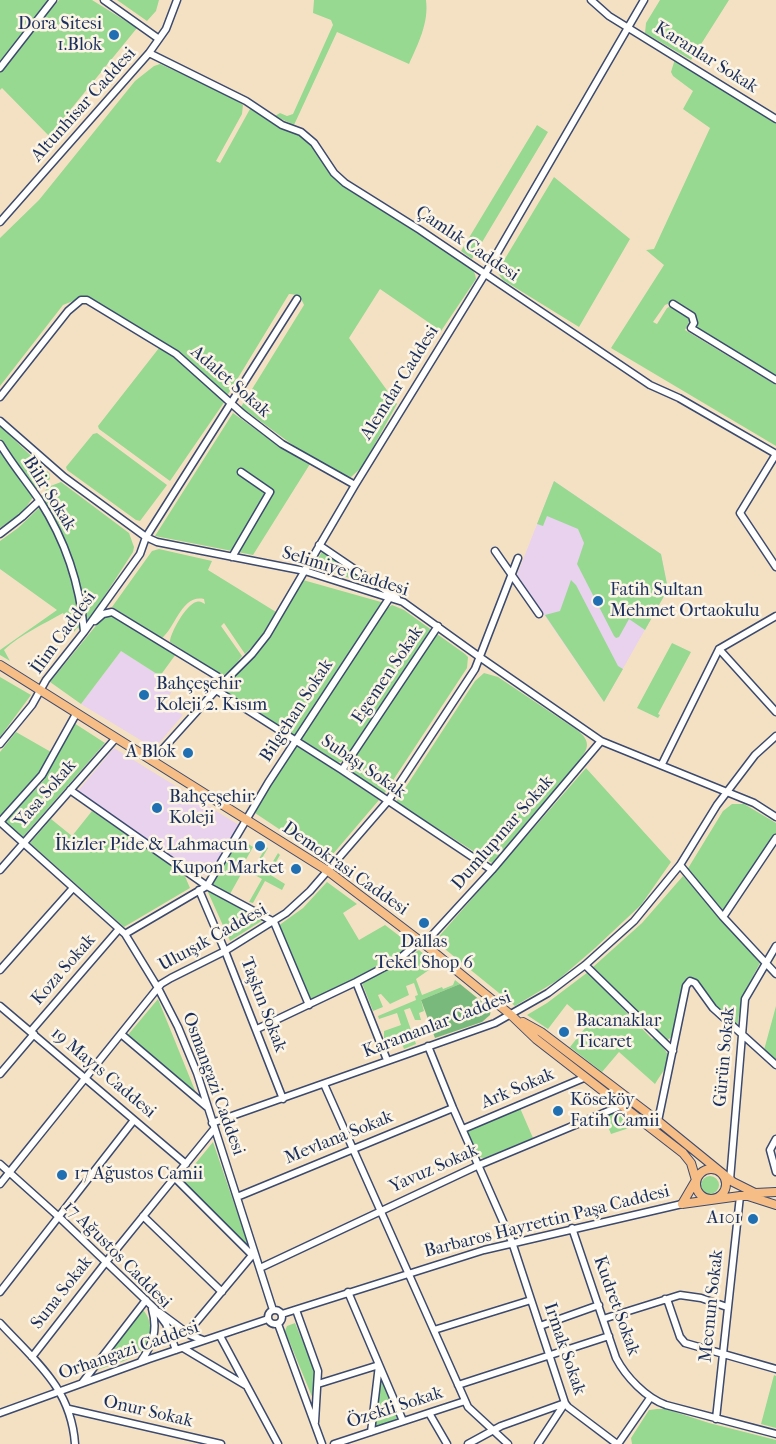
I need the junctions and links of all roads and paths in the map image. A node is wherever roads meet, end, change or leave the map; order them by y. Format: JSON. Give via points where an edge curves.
{"nodes":[{"id":1,"x":53,"y":0,"type":"edge"},
{"id":2,"x":104,"y":0,"type":"edge"},
{"id":3,"x":177,"y":0,"type":"edge"},
{"id":4,"x":591,"y":0,"type":"edge"},
{"id":5,"x":644,"y":0,"type":"edge"},
{"id":6,"x":627,"y":26,"type":"junction"},
{"id":7,"x":159,"y":39,"type":"junction"},
{"id":8,"x":149,"y":53,"type":"junction"},
{"id":9,"x":0,"y":68,"type":"edge"},
{"id":10,"x":776,"y":119,"type":"edge"},
{"id":11,"x":0,"y":222,"type":"edge"},
{"id":12,"x":485,"y":273,"type":"junction"},
{"id":13,"x":297,"y":299,"type":"dead end"},
{"id":14,"x":673,"y":304,"type":"dead end"},
{"id":15,"x":776,"y":380,"type":"edge"},
{"id":16,"x":0,"y":397,"type":"edge"},
{"id":17,"x":231,"y":403,"type":"junction"},
{"id":18,"x":0,"y":421,"type":"edge"},
{"id":19,"x":0,"y":444,"type":"edge"},
{"id":20,"x":776,"y":454,"type":"edge"},
{"id":21,"x":241,"y":472,"type":"dead end"},
{"id":22,"x":355,"y":485,"type":"junction"},
{"id":23,"x":39,"y":501,"type":"junction"},
{"id":24,"x":0,"y":534,"type":"edge"},
{"id":25,"x":146,"y":537,"type":"junction"},
{"id":26,"x":320,"y":545,"type":"junction"},
{"id":27,"x":495,"y":552,"type":"dead end"},
{"id":28,"x":232,"y":557,"type":"junction"},
{"id":29,"x":518,"y":558,"type":"dead end"},
{"id":30,"x":776,"y":567,"type":"edge"},
{"id":31,"x":304,"y":571,"type":"junction"},
{"id":32,"x":512,"y":574,"type":"junction"},
{"id":33,"x":390,"y":597,"type":"junction"},
{"id":34,"x":403,"y":602,"type":"junction"},
{"id":35,"x":539,"y":614,"type":"dead end"},
{"id":36,"x":776,"y":616,"type":"edge"},
{"id":37,"x":438,"y":626,"type":"junction"},
{"id":38,"x":84,"y":632,"type":"junction"},
{"id":39,"x":719,"y":649,"type":"junction"},
{"id":40,"x":481,"y":658,"type":"junction"},
{"id":41,"x":0,"y":665,"type":"edge"},
{"id":42,"x":225,"y":681,"type":"junction"},
{"id":43,"x":41,"y":690,"type":"junction"},
{"id":44,"x":216,"y":690,"type":"junction"},
{"id":45,"x":776,"y":712,"type":"edge"},
{"id":46,"x":76,"y":714,"type":"junction"},
{"id":47,"x":776,"y":736,"type":"edge"},
{"id":48,"x":116,"y":738,"type":"junction"},
{"id":49,"x":296,"y":740,"type":"junction"},
{"id":50,"x":601,"y":741,"type":"junction"},
{"id":51,"x":0,"y":744,"type":"edge"},
{"id":52,"x":152,"y":761,"type":"junction"},
{"id":53,"x":662,"y":764,"type":"junction"},
{"id":54,"x":342,"y":770,"type":"junction"},
{"id":55,"x":70,"y":790,"type":"junction"},
{"id":56,"x":729,"y":792,"type":"junction"},
{"id":57,"x":388,"y":801,"type":"junction"},
{"id":58,"x":776,"y":817,"type":"edge"},
{"id":59,"x":247,"y":820,"type":"junction"},
{"id":60,"x":0,"y":822,"type":"edge"},
{"id":61,"x":776,"y":838,"type":"edge"},
{"id":62,"x":23,"y":843,"type":"junction"},
{"id":63,"x":680,"y":865,"type":"junction"},
{"id":64,"x":0,"y":870,"type":"edge"},
{"id":65,"x":492,"y":870,"type":"junction"},
{"id":66,"x":328,"y":871,"type":"junction"},
{"id":67,"x":207,"y":886,"type":"junction"},
{"id":68,"x":73,"y":888,"type":"junction"},
{"id":69,"x":199,"y":890,"type":"junction"},
{"id":70,"x":723,"y":917,"type":"junction"},
{"id":71,"x":273,"y":922,"type":"junction"},
{"id":72,"x":122,"y":931,"type":"junction"},
{"id":73,"x":422,"y":942,"type":"junction"},
{"id":74,"x":776,"y":946,"type":"edge"},
{"id":75,"x":225,"y":951,"type":"junction"},
{"id":76,"x":765,"y":962,"type":"junction"},
{"id":77,"x":585,"y":965,"type":"junction"},
{"id":78,"x":0,"y":970,"type":"edge"},
{"id":79,"x":776,"y":974,"type":"edge"},
{"id":80,"x":356,"y":982,"type":"junction"},
{"id":81,"x":158,"y":988,"type":"junction"},
{"id":82,"x":309,"y":1005,"type":"junction"},
{"id":83,"x":0,"y":1006,"type":"edge"},
{"id":84,"x":511,"y":1015,"type":"junction"},
{"id":85,"x":257,"y":1029,"type":"junction"},
{"id":86,"x":32,"y":1033,"type":"junction"},
{"id":87,"x":121,"y":1034,"type":"junction"},
{"id":88,"x":741,"y":1034,"type":"junction"},
{"id":89,"x":428,"y":1046,"type":"junction"},
{"id":90,"x":672,"y":1051,"type":"junction"},
{"id":91,"x":387,"y":1060,"type":"junction"},
{"id":92,"x":776,"y":1065,"type":"edge"},
{"id":93,"x":0,"y":1074,"type":"edge"},
{"id":94,"x":86,"y":1077,"type":"junction"},
{"id":95,"x":586,"y":1077,"type":"junction"},
{"id":96,"x":324,"y":1084,"type":"junction"},
{"id":97,"x":283,"y":1099,"type":"junction"},
{"id":98,"x":623,"y":1105,"type":"junction"},
{"id":99,"x":208,"y":1108,"type":"junction"},
{"id":100,"x":453,"y":1108,"type":"junction"},
{"id":101,"x":658,"y":1119,"type":"junction"},
{"id":102,"x":134,"y":1120,"type":"junction"},
{"id":103,"x":213,"y":1126,"type":"junction"},
{"id":104,"x":463,"y":1129,"type":"junction"},
{"id":105,"x":776,"y":1139,"type":"edge"},
{"id":106,"x":352,"y":1148,"type":"junction"},
{"id":107,"x":0,"y":1164,"type":"edge"},
{"id":108,"x":186,"y":1164,"type":"junction"},
{"id":109,"x":479,"y":1165,"type":"junction"},
{"id":110,"x":9,"y":1172,"type":"junction"},
{"id":111,"x":721,"y":1172,"type":"junction"},
{"id":112,"x":776,"y":1172,"type":"edge"},
{"id":113,"x":175,"y":1178,"type":"junction"},
{"id":114,"x":696,"y":1180,"type":"junction"},
{"id":115,"x":730,"y":1180,"type":"junction"},
{"id":116,"x":0,"y":1184,"type":"edge"},
{"id":117,"x":776,"y":1192,"type":"edge"},
{"id":118,"x":740,"y":1196,"type":"junction"},
{"id":119,"x":237,"y":1197,"type":"junction"},
{"id":120,"x":712,"y":1199,"type":"junction"},
{"id":121,"x":682,"y":1204,"type":"junction"},
{"id":122,"x":776,"y":1205,"type":"edge"},
{"id":123,"x":380,"y":1210,"type":"junction"},
{"id":124,"x":143,"y":1216,"type":"junction"},
{"id":125,"x":59,"y":1217,"type":"junction"},
{"id":126,"x":572,"y":1228,"type":"junction"},
{"id":127,"x":512,"y":1242,"type":"junction"},
{"id":128,"x":254,"y":1253,"type":"junction"},
{"id":129,"x":106,"y":1262,"type":"junction"},
{"id":130,"x":260,"y":1268,"type":"junction"},
{"id":131,"x":408,"y":1273,"type":"junction"},
{"id":132,"x":0,"y":1292,"type":"edge"},
{"id":133,"x":222,"y":1292,"type":"junction"},
{"id":134,"x":348,"y":1292,"type":"junction"},
{"id":135,"x":665,"y":1299,"type":"junction"},
{"id":136,"x":146,"y":1300,"type":"junction"},
{"id":137,"x":531,"y":1300,"type":"junction"},
{"id":138,"x":598,"y":1305,"type":"junction"},
{"id":139,"x":152,"y":1306,"type":"junction"},
{"id":140,"x":727,"y":1307,"type":"junction"},
{"id":141,"x":273,"y":1310,"type":"junction"},
{"id":142,"x":296,"y":1310,"type":"junction"},
{"id":143,"x":282,"y":1314,"type":"junction"},
{"id":144,"x":268,"y":1319,"type":"junction"},
{"id":145,"x":603,"y":1319,"type":"junction"},
{"id":146,"x":0,"y":1323,"type":"edge"},
{"id":147,"x":278,"y":1324,"type":"junction"},
{"id":148,"x":540,"y":1326,"type":"junction"},
{"id":149,"x":434,"y":1330,"type":"junction"},
{"id":150,"x":187,"y":1333,"type":"junction"},
{"id":151,"x":220,"y":1336,"type":"junction"},
{"id":152,"x":609,"y":1336,"type":"junction"},
{"id":153,"x":204,"y":1341,"type":"junction"},
{"id":154,"x":180,"y":1349,"type":"junction"},
{"id":155,"x":549,"y":1355,"type":"junction"},
{"id":156,"x":722,"y":1355,"type":"junction"},
{"id":157,"x":32,"y":1357,"type":"junction"},
{"id":158,"x":140,"y":1362,"type":"junction"},
{"id":159,"x":379,"y":1365,"type":"junction"},
{"id":160,"x":776,"y":1369,"type":"edge"},
{"id":161,"x":82,"y":1383,"type":"junction"},
{"id":162,"x":318,"y":1384,"type":"junction"},
{"id":163,"x":458,"y":1384,"type":"junction"},
{"id":164,"x":246,"y":1385,"type":"junction"},
{"id":165,"x":60,"y":1391,"type":"junction"},
{"id":166,"x":650,"y":1398,"type":"junction"},
{"id":167,"x":465,"y":1401,"type":"junction"},
{"id":168,"x":565,"y":1403,"type":"junction"},
{"id":169,"x":69,"y":1409,"type":"junction"},
{"id":170,"x":0,"y":1413,"type":"edge"},
{"id":171,"x":429,"y":1413,"type":"junction"},
{"id":172,"x":716,"y":1419,"type":"junction"},
{"id":173,"x":403,"y":1421,"type":"junction"},
{"id":174,"x":315,"y":1425,"type":"junction"},
{"id":175,"x":493,"y":1430,"type":"junction"},
{"id":176,"x":371,"y":1432,"type":"junction"},
{"id":177,"x":776,"y":1434,"type":"edge"},
{"id":178,"x":202,"y":1442,"type":"edge"},
{"id":179,"x":75,"y":1444,"type":"edge"},
{"id":180,"x":221,"y":1444,"type":"edge"},
{"id":181,"x":277,"y":1444,"type":"edge"},
{"id":182,"x":322,"y":1444,"type":"edge"},
{"id":183,"x":334,"y":1444,"type":"edge"},
{"id":184,"x":447,"y":1444,"type":"edge"},
{"id":185,"x":468,"y":1444,"type":"edge"},
{"id":186,"x":508,"y":1444,"type":"edge"},
{"id":187,"x":538,"y":1444,"type":"edge"},
{"id":188,"x":618,"y":1444,"type":"edge"}],
"edges":[{"from":1,"to":9,"type":"street"},
{"from":2,"to":7,"type":"street"},
{"from":3,"to":7,"type":"street","name":"Altunhisar Caddesi"},
{"from":4,"to":6,"type":"street","name":"Karanlar Sokak"},
{"from":5,"to":6,"type":"street","name":"Alemdar Caddesi"},
{"from":6,"to":10,"type":"street","name":"Karanlar Sokak"},
{"from":6,"to":12,"type":"street","name":"Alemdar Caddesi"},
{"from":7,"to":8,"type":"street","name":"Altunhisar Caddesi"},
{"from":8,"to":11,"type":"street","name":"Altunhisar Caddesi"},
{"from":8,"to":12,"type":"street","name":"Çamlık Caddesi","via":[[301,132],[314,143],[339,178]]},
{"from":12,"to":20,"type":"street","name":"Çamlık Caddesi","via":[[650,384]]},
{"from":12,"to":22,"type":"street","name":"Alemdar Caddesi"},
{"from":13,"to":17,"type":"street","name":"İlim Caddesi"},
{"from":14,"to":15,"type":"street","via":[[692,316],[691,327]]},
{"from":16,"to":17,"type":"street","name":"Adalet Sokak","via":[[76,303],[87,300],[176,354]]},
{"from":17,"to":22,"type":"street","name":"Adalet Sokak","via":[[282,444]]},
{"from":17,"to":25,"type":"street","name":"İlim Caddesi"},
{"from":18,"to":25,"type":"street","name":"Selimiye Caddesi","via":[[64,477]]},
{"from":19,"to":23,"type":"street","name":"Bilir Sokak"},
{"from":20,"to":30,"type":"street","via":[[740,513]]},
{"from":21,"to":28,"type":"street","via":[[270,492]]},
{"from":22,"to":26,"type":"street","name":"Alemdar Caddesi"},
{"from":23,"to":24,"type":"street"},
{"from":23,"to":38,"type":"street","name":"Bilir Sokak","via":[[56,529],[71,567]]},
{"from":25,"to":28,"type":"street","name":"Selimiye Caddesi"},
{"from":25,"to":38,"type":"street","name":"İlim Caddesi","via":[[140,554]]},
{"from":26,"to":31,"type":"street","name":"Alemdar Caddesi"},
{"from":26,"to":34,"type":"street"},
{"from":27,"to":32,"type":"street"},
{"from":28,"to":31,"type":"street","name":"Selimiye Caddesi"},
{"from":29,"to":32,"type":"street","name":"Uluışık Caddesi"},
{"from":31,"to":33,"type":"street","name":"Selimiye Caddesi"},
{"from":31,"to":42,"type":"street","name":"Alemdar Caddesi","via":[[261,643]]},
{"from":32,"to":35,"type":"street"},
{"from":32,"to":40,"type":"street","name":"Uluışık Caddesi"},
{"from":33,"to":34,"type":"street","name":"Selimiye Caddesi"},
{"from":33,"to":49,"type":"street","name":"Bilgehan Sokak"},
{"from":34,"to":37,"type":"street","name":"Selimiye Caddesi"},
{"from":36,"to":39,"type":"street"},
{"from":37,"to":40,"type":"street","name":"Selimiye Caddesi"},
{"from":37,"to":54,"type":"street","name":"Egemen Sokak"},
{"from":38,"to":42,"type":"street","via":[[103,614],[112,612]]},
{"from":38,"to":43,"type":"street","name":"İlim Caddesi"},
{"from":39,"to":45,"type":"street"},
{"from":39,"to":53,"type":"street"},
{"from":40,"to":50,"type":"street","name":"Selimiye Caddesi"},
{"from":40,"to":57,"type":"street","name":"Uluışık Caddesi"},
{"from":41,"to":43,"type":"main road","name":"Demokrasi Caddesi"},
{"from":42,"to":44,"type":"street","name":"Alemdar Caddesi"},
{"from":43,"to":46,"type":"main road","name":"Demokrasi Caddesi"},
{"from":43,"to":51,"type":"street","name":"İlim Caddesi"},
{"from":44,"to":49,"type":"street","name":"Subaşı Sokak"},
{"from":44,"to":52,"type":"street","name":"Alemdar Caddesi"},
{"from":46,"to":48,"type":"main road","name":"Demokrasi Caddesi"},
{"from":46,"to":60,"type":"street","via":[[42,776]]},
{"from":47,"to":56,"type":"street","name":"Karamanlar Caddesi","via":[[755,755]]},
{"from":48,"to":52,"type":"main road","name":"Demokrasi Caddesi"},
{"from":48,"to":55,"type":"street","name":"Yasa Sokak"},
{"from":49,"to":54,"type":"street","name":"Subaşı Sokak"},
{"from":49,"to":59,"type":"street","name":"Bilgehan Sokak"},
{"from":50,"to":53,"type":"street","name":"Selimiye Caddesi"},
{"from":50,"to":65,"type":"street","name":"Dumlupınar Sokak"},
{"from":52,"to":59,"type":"main road","name":"Demokrasi Caddesi"},
{"from":53,"to":56,"type":"street","name":"Selimiye Caddesi"},
{"from":54,"to":57,"type":"street","name":"Subaşı Sokak"},
{"from":55,"to":62,"type":"street","name":"Yasa Sokak"},
{"from":55,"to":67,"type":"street"},
{"from":56,"to":58,"type":"street","name":"Selimiye Caddesi"},
{"from":56,"to":63,"type":"street","name":"Karamanlar Caddesi"},
{"from":57,"to":65,"type":"street","name":"Subaşı Sokak"},
{"from":57,"to":66,"type":"street","name":"Uluışık Caddesi"},
{"from":59,"to":66,"type":"main road","name":"Demokrasi Caddesi"},
{"from":59,"to":67,"type":"street","name":"Bilgehan Sokak"},
{"from":60,"to":62,"type":"street","name":"Osmangazi Caddesi"},
{"from":61,"to":70,"type":"street"},
{"from":62,"to":64,"type":"street","name":"Yasa Sokak"},
{"from":62,"to":68,"type":"street","name":"Osmangazi Caddesi"},
{"from":63,"to":70,"type":"street"},
{"from":63,"to":77,"type":"street","name":"Karamanlar Caddesi","via":[[634,921]]},
{"from":65,"to":73,"type":"street","name":"Dumlupınar Sokak"},
{"from":66,"to":71,"type":"street","name":"Uluışık Caddesi","via":[[300,902]]},
{"from":66,"to":73,"type":"main road","name":"Demokrasi Caddesi"},
{"from":67,"to":69,"type":"street"},
{"from":67,"to":71,"type":"street"},
{"from":68,"to":72,"type":"street","name":"Osmangazi Caddesi"},
{"from":68,"to":78,"type":"street"},
{"from":69,"to":72,"type":"street"},
{"from":69,"to":75,"type":"street","name":"Taşkın Sokak"},
{"from":70,"to":76,"type":"street"},
{"from":71,"to":75,"type":"street","name":"Uluışık Caddesi"},
{"from":71,"to":82,"type":"street"},
{"from":72,"to":81,"type":"street","name":"Osmangazi Caddesi"},
{"from":72,"to":86,"type":"street","name":"Koza Sokak"},
{"from":73,"to":80,"type":"street","name":"Dumlupınar Sokak"},
{"from":73,"to":84,"type":"main road","name":"Demokrasi Caddesi"},
{"from":74,"to":76,"type":"street","name":"Gürün Sokak"},
{"from":75,"to":81,"type":"street","name":"Uluışık Caddesi"},
{"from":75,"to":85,"type":"street","name":"Taşkın Sokak"},
{"from":76,"to":79,"type":"street"},
{"from":76,"to":88,"type":"street","name":"Gürün Sokak","via":[[745,999]]},
{"from":77,"to":84,"type":"street","name":"Karamanlar Caddesi"},
{"from":77,"to":90,"type":"street"},
{"from":80,"to":82,"type":"street","name":"Dumlupınar Sokak"},
{"from":80,"to":91,"type":"street"},
{"from":81,"to":87,"type":"street","name":"Uluışık Caddesi"},
{"from":81,"to":99,"type":"street","name":"Osmangazi Caddesi","via":[[190,1056]]},
{"from":82,"to":85,"type":"street","name":"Dumlupınar Sokak"},
{"from":83,"to":86,"type":"street","name":"19 Mayıs Caddesi"},
{"from":84,"to":89,"type":"street","name":"Karamanlar Caddesi"},
{"from":84,"to":95,"type":"main road","name":"Demokrasi Caddesi"},
{"from":84,"to":101,"type":"main road","name":"Demokrasi Caddesi","via":[[541,1032]]},
{"from":85,"to":97,"type":"street","name":"Taşkın Sokak"},
{"from":86,"to":93,"type":"street","name":"Koza Sokak"},
{"from":86,"to":94,"type":"street","name":"19 Mayıs Caddesi"},
{"from":87,"to":94,"type":"street","name":"Uluışık Caddesi"},
{"from":87,"to":99,"type":"street"},
{"from":88,"to":90,"type":"street","via":[[690,981]]},
{"from":88,"to":92,"type":"street"},
{"from":88,"to":115,"type":"street","name":"Gürün Sokak"},
{"from":89,"to":91,"type":"street","name":"Karamanlar Caddesi"},
{"from":89,"to":100,"type":"street","name":"Irmak Sokak"},
{"from":90,"to":101,"type":"street"},
{"from":91,"to":96,"type":"street","name":"Karamanlar Caddesi"},
{"from":94,"to":102,"type":"street","name":"19 Mayıs Caddesi"},
{"from":94,"to":110,"type":"street","name":"Uluışık Caddesi"},
{"from":95,"to":98,"type":"main road","name":"Demokrasi Caddesi"},
{"from":95,"to":104,"type":"street","name":"Ark Sokak"},
{"from":96,"to":97,"type":"street","name":"Karamanlar Caddesi"},
{"from":96,"to":106,"type":"street"},
{"from":97,"to":103,"type":"street","name":"Karamanlar Caddesi"},
{"from":98,"to":109,"type":"street","name":"Yavuz Sokak"},
{"from":98,"to":114,"type":"main road","name":"Demokrasi Caddesi","via":[[683,1153]]},
{"from":99,"to":103,"type":"street","name":"Osmangazi Caddesi"},
{"from":100,"to":104,"type":"street","name":"Irmak Sokak"},
{"from":100,"to":106,"type":"street","name":"Mevlana Sokak"},
{"from":101,"to":111,"type":"main road","name":"Demokrasi Caddesi"},
{"from":102,"to":108,"type":"street","name":"19 Mayıs Caddesi"},
{"from":102,"to":125,"type":"street"},
{"from":103,"to":108,"type":"street","name":"Suna Sokak"},
{"from":103,"to":119,"type":"street","name":"Osmangazi Caddesi"},
{"from":104,"to":109,"type":"street","name":"Irmak Sokak"},
{"from":105,"to":112,"type":"street","via":[[770,1154]]},
{"from":106,"to":119,"type":"street","name":"Mevlana Sokak"},
{"from":106,"to":123,"type":"street"},
{"from":107,"to":110,"type":"street","name":"17 Ağustos Caddesi"},
{"from":108,"to":113,"type":"street","name":"Suna Sokak"},
{"from":109,"to":123,"type":"street","name":"Yavuz Sokak"},
{"from":109,"to":127,"type":"street","name":"Irmak Sokak"},
{"from":110,"to":116,"type":"street","name":"Uluışık Caddesi"},
{"from":110,"to":125,"type":"street","name":"17 Ağustos Caddesi"},
{"from":111,"to":114,"type":"main road","via":[[707,1170]]},
{"from":111,"to":115,"type":"main road","name":"Demokrasi Caddesi"},
{"from":111,"to":120,"type":"main road","via":[[726,1187]]},
{"from":113,"to":124,"type":"street","name":"Suna Sokak"},
{"from":113,"to":128,"type":"street"},
{"from":114,"to":120,"type":"main road","via":[[699,1194]]},
{"from":114,"to":121,"type":"main road"},
{"from":115,"to":117,"type":"main road","name":"Demokrasi Caddesi","via":[[755,1193]]},
{"from":118,"to":120,"type":"main road"},
{"from":118,"to":122,"type":"main road"},
{"from":118,"to":140,"type":"street","name":"Mecnun Sokak"},
{"from":119,"to":128,"type":"street","name":"Osmangazi Caddesi"},
{"from":120,"to":121,"type":"main road"},
{"from":121,"to":126,"type":"street","name":"Barbaros Hayrettin Paşa Caddesi"},
{"from":123,"to":130,"type":"street","name":"Yavuz Sokak"},
{"from":123,"to":131,"type":"street"},
{"from":124,"to":129,"type":"street","name":"Suna Sokak"},
{"from":124,"to":133,"type":"street"},
{"from":125,"to":129,"type":"street","name":"17 Ağustos Caddesi"},
{"from":125,"to":132,"type":"street"},
{"from":126,"to":127,"type":"street","name":"Barbaros Hayrettin Paşa Caddesi"},
{"from":126,"to":138,"type":"street","name":"Kudret Sokak"},
{"from":127,"to":131,"type":"street","name":"Barbaros Hayrettin Paşa Caddesi"},
{"from":127,"to":137,"type":"street","name":"Irmak Sokak"},
{"from":128,"to":130,"type":"street","name":"Osmangazi Caddesi"},
{"from":128,"to":133,"type":"street"},
{"from":129,"to":136,"type":"street","name":"17 Ağustos Caddesi"},
{"from":129,"to":157,"type":"street","name":"Suna Sokak"},
{"from":130,"to":141,"type":"street","name":"Osmangazi Caddesi"},
{"from":131,"to":134,"type":"street","name":"Barbaros Hayrettin Paşa Caddesi"},
{"from":131,"to":149,"type":"street"},
{"from":133,"to":150,"type":"street"},
{"from":134,"to":142,"type":"street","name":"Barbaros Hayrettin Paşa Caddesi"},
{"from":134,"to":159,"type":"street"},
{"from":135,"to":140,"type":"street","via":[[686,1295]]},
{"from":135,"to":145,"type":"street"},
{"from":135,"to":156,"type":"street","via":[[682,1340]]},
{"from":136,"to":139,"type":"street","name":"17 Ağustos Caddesi"},
{"from":136,"to":161,"type":"street"},
{"from":137,"to":148,"type":"street","name":"Irmak Sokak"},
{"from":137,"to":149,"type":"street"},
{"from":138,"to":145,"type":"street","name":"Kudret Sokak"},
{"from":138,"to":148,"type":"street"},
{"from":139,"to":150,"type":"street"},
{"from":139,"to":154,"type":"street","name":"17 Ağustos Caddesi"},
{"from":139,"to":158,"type":"street","via":[[155,1334]]},
{"from":140,"to":156,"type":"street","name":"Mecnun Sokak"},
{"from":141,"to":143,"type":"street"},
{"from":141,"to":144,"type":"street"},
{"from":142,"to":143,"type":"street","name":"Barbaros Hayrettin Paşa Caddesi"},
{"from":142,"to":162,"type":"street","via":[[318,1371]]},
{"from":143,"to":147,"type":"street"},
{"from":144,"to":147,"type":"street"},
{"from":144,"to":151,"type":"street","name":"Orhangazi Caddesi"},
{"from":145,"to":152,"type":"street","name":"Kudret Sokak"},
{"from":146,"to":157,"type":"street"},
{"from":147,"to":174,"type":"street"},
{"from":148,"to":155,"type":"street","name":"Irmak Sokak"},
{"from":149,"to":163,"type":"street"},
{"from":150,"to":153,"type":"street"},
{"from":151,"to":153,"type":"street","name":"Orhangazi Caddesi"},
{"from":151,"to":164,"type":"street"},
{"from":152,"to":155,"type":"street"},
{"from":152,"to":166,"type":"street","name":"Kudret Sokak","via":[[619,1364]]},
{"from":153,"to":154,"type":"street","name":"Orhangazi Caddesi"},
{"from":154,"to":158,"type":"street","name":"Orhangazi Caddesi"},
{"from":154,"to":164,"type":"street"},
{"from":155,"to":163,"type":"street"},
{"from":155,"to":168,"type":"street","name":"Irmak Sokak"},
{"from":156,"to":160,"type":"street"},
{"from":156,"to":172,"type":"street","name":"Mecnun Sokak"},
{"from":157,"to":165,"type":"street"},
{"from":158,"to":161,"type":"street","name":"Orhangazi Caddesi"},
{"from":159,"to":162,"type":"street"},
{"from":159,"to":173,"type":"street"},
{"from":159,"to":176,"type":"street"},
{"from":161,"to":165,"type":"street","name":"Orhangazi Caddesi"},
{"from":162,"to":174,"type":"street"},
{"from":163,"to":167,"type":"street"},
{"from":164,"to":181,"type":"street"},
{"from":165,"to":169,"type":"street"},
{"from":165,"to":170,"type":"street","name":"Orhangazi Caddesi"},
{"from":166,"to":172,"type":"street","name":"Kudret Sokak"},
{"from":166,"to":188,"type":"street"},
{"from":167,"to":171,"type":"street","name":"Özekli Sokak"},
{"from":167,"to":175,"type":"street"},
{"from":168,"to":175,"type":"street"},
{"from":168,"to":187,"type":"street"},
{"from":168,"to":188,"type":"street","name":"Irmak Sokak"},
{"from":169,"to":178,"type":"street","name":"Onur Sokak"},
{"from":169,"to":179,"type":"street"},
{"from":171,"to":173,"type":"street","name":"Özekli Sokak"},
{"from":171,"to":184,"type":"street"},
{"from":172,"to":177,"type":"street","name":"Kudret Sokak"},
{"from":173,"to":176,"type":"street","name":"Özekli Sokak"},
{"from":174,"to":182,"type":"street"},
{"from":175,"to":185,"type":"street"},
{"from":175,"to":186,"type":"street"},
{"from":176,"to":183,"type":"street","name":"Özekli Sokak"},
{"from":178,"to":180,"type":"street","name":"Onur Sokak"}]}
